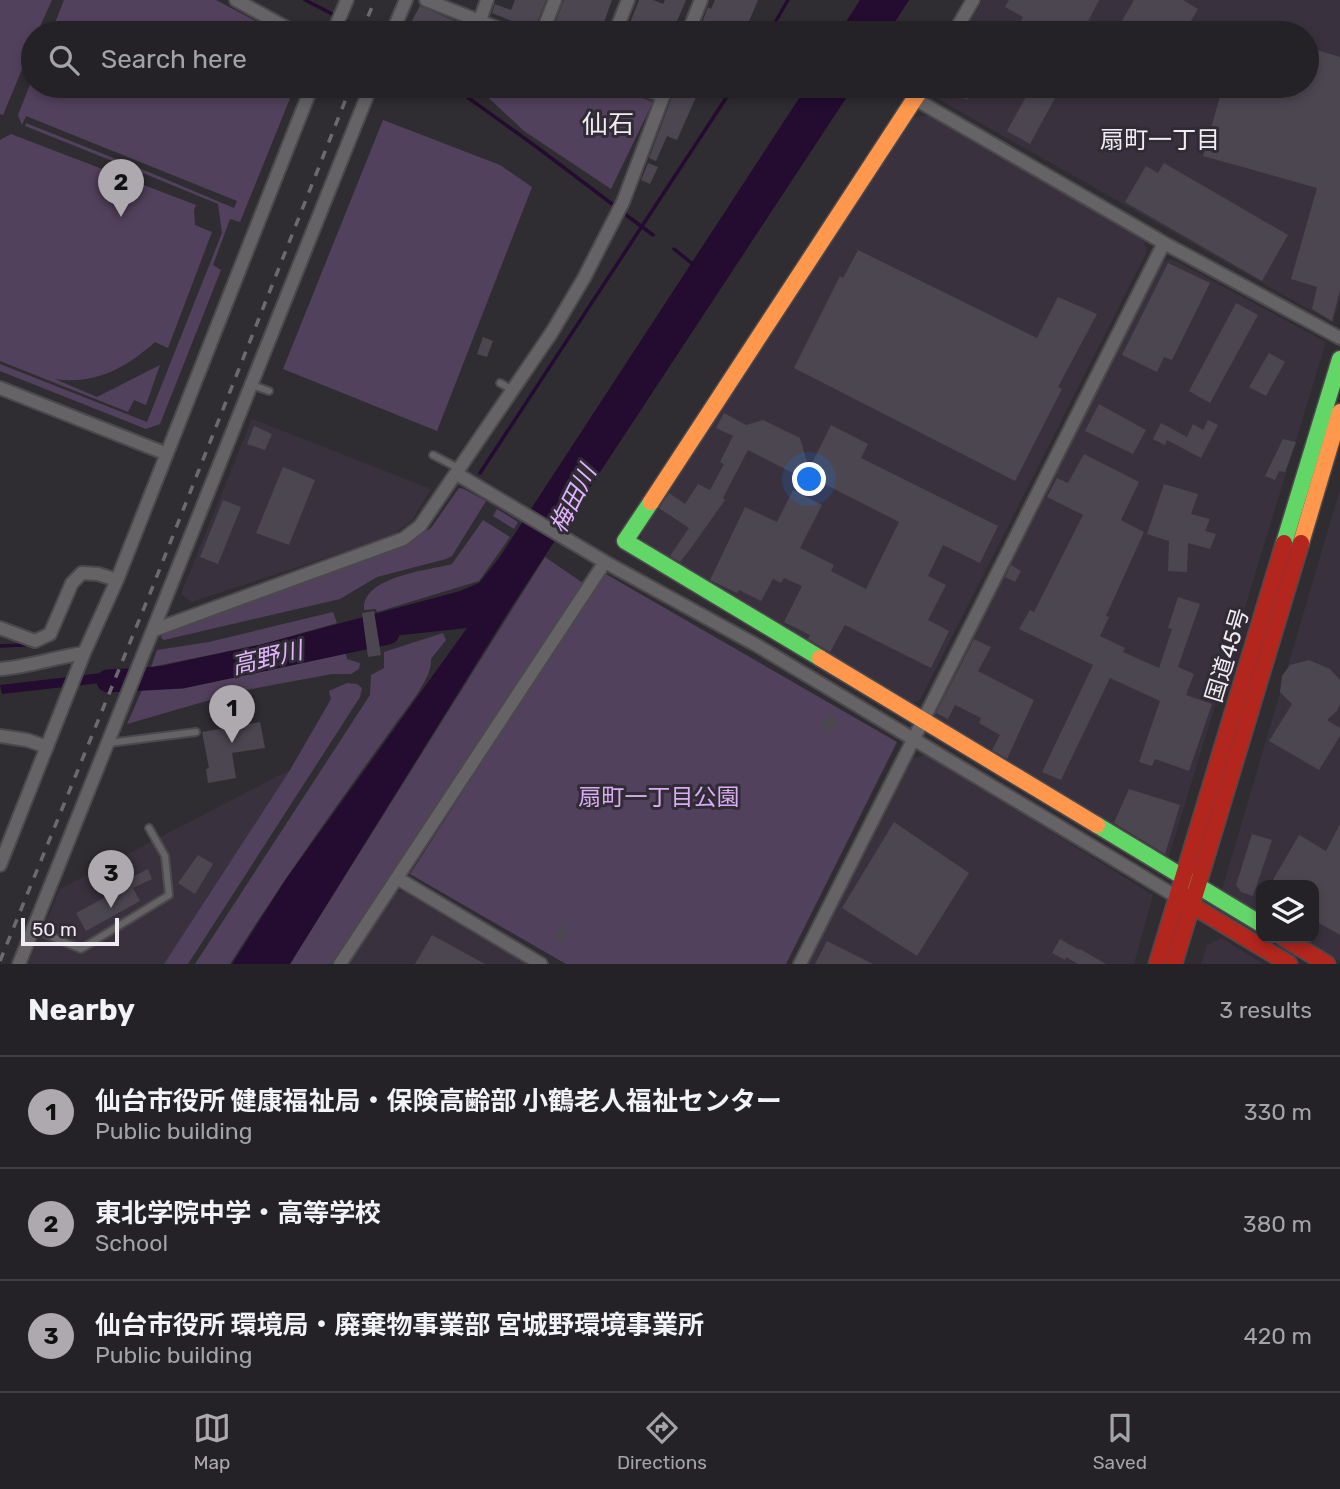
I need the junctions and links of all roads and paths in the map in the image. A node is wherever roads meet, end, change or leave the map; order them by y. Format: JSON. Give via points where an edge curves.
{"nodes":[{"id":1,"x":236,"y":0,"type":"edge"},
{"id":2,"x":347,"y":0,"type":"edge"},
{"id":3,"x":406,"y":0,"type":"edge"},
{"id":4,"x":426,"y":0,"type":"edge"},
{"id":5,"x":487,"y":0,"type":"edge"},
{"id":6,"x":555,"y":0,"type":"edge"},
{"id":7,"x":628,"y":0,"type":"edge"},
{"id":8,"x":701,"y":0,"type":"edge"},
{"id":9,"x":973,"y":0,"type":"edge"},
{"id":10,"x":480,"y":20,"type":"joint"},
{"id":11,"x":274,"y":21,"type":"edge"},
{"id":12,"x":338,"y":21,"type":"edge"},
{"id":13,"x":398,"y":21,"type":"edge"},
{"id":14,"x":547,"y":21,"type":"edge"},
{"id":15,"x":620,"y":21,"type":"edge"},
{"id":16,"x":693,"y":21,"type":"edge"},
{"id":17,"x":961,"y":21,"type":"edge"},
{"id":18,"x":307,"y":98,"type":"edge"},
{"id":19,"x":367,"y":98,"type":"edge"},
{"id":20,"x":662,"y":98,"type":"edge"},
{"id":21,"x":915,"y":98,"type":"edge"},
{"id":22,"x":929,"y":98,"type":"edge"},
{"id":23,"x":1164,"y":243,"type":"junction"},
{"id":24,"x":1340,"y":338,"type":"edge"},
{"id":25,"x":1340,"y":359,"type":"edge"},
{"id":26,"x":500,"y":383,"type":"dead end"},
{"id":27,"x":252,"y":384,"type":"junction"},
{"id":28,"x":0,"y":388,"type":"edge"},
{"id":29,"x":513,"y":390,"type":"junction"},
{"id":30,"x":269,"y":391,"type":"dead end"},
{"id":31,"x":1340,"y":412,"type":"edge"},
{"id":32,"x":167,"y":454,"type":"junction"},
{"id":33,"x":433,"y":455,"type":"dead end"},
{"id":34,"x":458,"y":471,"type":"junction"},
{"id":35,"x":605,"y":562,"type":"junction"},
{"id":36,"x":117,"y":580,"type":"junction"},
{"id":37,"x":742,"y":610,"type":"junction"},
{"id":38,"x":0,"y":628,"type":"edge"},
{"id":39,"x":154,"y":630,"type":"junction"},
{"id":40,"x":730,"y":631,"type":"junction"},
{"id":41,"x":84,"y":653,"type":"junction"},
{"id":42,"x":0,"y":668,"type":"edge"},
{"id":43,"x":923,"y":721,"type":"junction"},
{"id":44,"x":196,"y":732,"type":"dead end"},
{"id":45,"x":0,"y":736,"type":"edge"},
{"id":46,"x":914,"y":738,"type":"junction"},
{"id":47,"x":109,"y":743,"type":"junction"},
{"id":48,"x":47,"y":747,"type":"junction"},
{"id":49,"x":149,"y":828,"type":"dead end"},
{"id":50,"x":0,"y":865,"type":"edge"},
{"id":51,"x":397,"y":878,"type":"junction"},
{"id":52,"x":1190,"y":882,"type":"junction"},
{"id":53,"x":1184,"y":901,"type":"junction"},
{"id":54,"x":1256,"y":921,"type":"edge"},
{"id":55,"x":33,"y":929,"type":"junction"},
{"id":56,"x":1292,"y":943,"type":"edge"},
{"id":57,"x":19,"y":964,"type":"edge"},
{"id":58,"x":340,"y":964,"type":"edge"},
{"id":59,"x":541,"y":964,"type":"edge"},
{"id":60,"x":800,"y":964,"type":"edge"},
{"id":61,"x":1157,"y":964,"type":"edge"},
{"id":62,"x":1174,"y":964,"type":"edge"},
{"id":63,"x":1289,"y":964,"type":"edge"},
{"id":64,"x":1327,"y":964,"type":"edge"}],
"edges":[{"from":1,"to":11,"type":"street"},
{"from":2,"to":12,"type":"street"},
{"from":3,"to":13,"type":"street"},
{"from":4,"to":10,"type":"street"},
{"from":5,"to":10,"type":"street"},
{"from":6,"to":14,"type":"street"},
{"from":7,"to":15,"type":"street"},
{"from":8,"to":16,"type":"street"},
{"from":9,"to":17,"type":"street"},
{"from":18,"to":32,"type":"street"},
{"from":19,"to":27,"type":"street"},
{"from":20,"to":29,"type":"street","via":[[614,222]]},
{"from":21,"to":37,"type":"main road","via":[[625,541]]},
{"from":22,"to":23,"type":"street"},
{"from":23,"to":24,"type":"street"},
{"from":23,"to":43,"type":"street"},
{"from":25,"to":52,"type":"main road","name":"国道45号"},
{"from":26,"to":29,"type":"lane"},
{"from":27,"to":30,"type":"lane"},
{"from":27,"to":39,"type":"street"},
{"from":28,"to":32,"type":"street"},
{"from":29,"to":34,"type":"street"},
{"from":31,"to":52,"type":"main road","name":"国道45号"},
{"from":32,"to":36,"type":"street"},
{"from":33,"to":34,"type":"lane"},
{"from":34,"to":35,"type":"street"},
{"from":34,"to":39,"type":"street","via":[[420,526],[403,539]]},
{"from":35,"to":40,"type":"street"},
{"from":35,"to":51,"type":"street"},
{"from":36,"to":38,"type":"street","via":[[82,573],[72,583],[50,634],[35,641]]},
{"from":36,"to":41,"type":"street"},
{"from":37,"to":40,"type":"street"},
{"from":37,"to":43,"type":"main road"},
{"from":39,"to":47,"type":"street"},
{"from":40,"to":46,"type":"street"},
{"from":41,"to":42,"type":"street"},
{"from":41,"to":48,"type":"street"},
{"from":43,"to":46,"type":"street"},
{"from":43,"to":52,"type":"main road"},
{"from":44,"to":47,"type":"lane"},
{"from":45,"to":48,"type":"street"},
{"from":46,"to":53,"type":"street"},
{"from":46,"to":60,"type":"street"},
{"from":47,"to":55,"type":"street"},
{"from":48,"to":50,"type":"street"},
{"from":49,"to":55,"type":"lane","via":[[165,856],[170,895],[81,949]]},
{"from":51,"to":58,"type":"street"},
{"from":51,"to":59,"type":"street"},
{"from":52,"to":53,"type":"main road","name":"国道45号"},
{"from":52,"to":54,"type":"main road"},
{"from":53,"to":61,"type":"main road","name":"国道45号"},
{"from":53,"to":62,"type":"main road","name":"国道45号"},
{"from":53,"to":63,"type":"main road"},
{"from":55,"to":57,"type":"street"},
{"from":56,"to":64,"type":"main road"}]}
